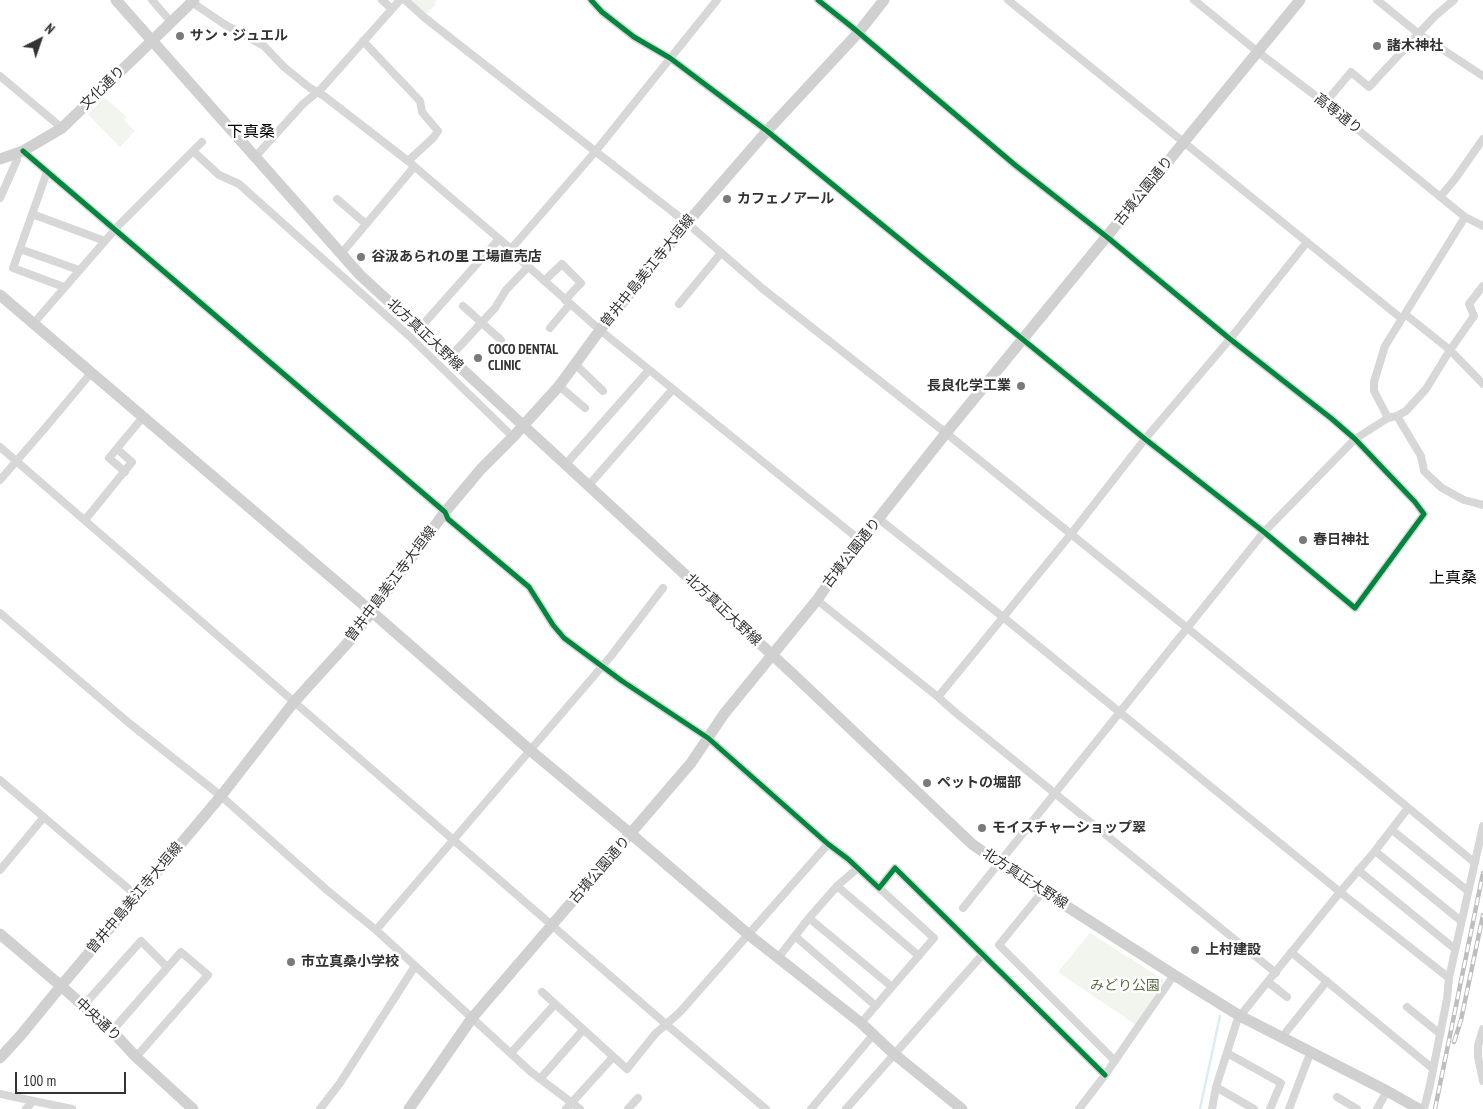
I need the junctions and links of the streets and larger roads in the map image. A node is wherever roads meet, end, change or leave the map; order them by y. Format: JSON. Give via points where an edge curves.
{"nodes":[{"id":1,"x":116,"y":0,"type":"edge"},
{"id":2,"x":152,"y":0,"type":"edge"},
{"id":3,"x":194,"y":0,"type":"edge"},
{"id":4,"x":382,"y":0,"type":"edge"},
{"id":5,"x":400,"y":0,"type":"edge"},
{"id":6,"x":405,"y":0,"type":"edge"},
{"id":7,"x":591,"y":0,"type":"edge"},
{"id":8,"x":717,"y":0,"type":"edge"},
{"id":9,"x":818,"y":0,"type":"edge"},
{"id":10,"x":884,"y":0,"type":"edge"},
{"id":11,"x":1008,"y":0,"type":"edge"},
{"id":12,"x":1194,"y":0,"type":"edge"},
{"id":13,"x":1300,"y":0,"type":"edge"},
{"id":14,"x":1378,"y":0,"type":"edge"},
{"id":15,"x":1454,"y":0,"type":"edge"},
{"id":16,"x":392,"y":9,"type":"junction"},
{"id":17,"x":172,"y":22,"type":"junction"},
{"id":18,"x":858,"y":33,"type":"junction"},
{"id":19,"x":1420,"y":34,"type":"junction"},
{"id":20,"x":153,"y":40,"type":"junction"},
{"id":21,"x":363,"y":40,"type":"junction"},
{"id":22,"x":1258,"y":52,"type":"junction"},
{"id":23,"x":670,"y":58,"type":"junction"},
{"id":24,"x":0,"y":76,"type":"edge"},
{"id":25,"x":1483,"y":76,"type":"edge"},
{"id":26,"x":317,"y":92,"type":"junction"},
{"id":27,"x":1325,"y":103,"type":"junction"},
{"id":28,"x":62,"y":128,"type":"junction"},
{"id":29,"x":767,"y":131,"type":"junction"},
{"id":30,"x":1483,"y":139,"type":"edge"},
{"id":31,"x":202,"y":142,"type":"dead end"},
{"id":32,"x":1183,"y":142,"type":"junction"},
{"id":33,"x":193,"y":151,"type":"junction"},
{"id":34,"x":19,"y":152,"type":"junction"},
{"id":35,"x":596,"y":152,"type":"junction"},
{"id":36,"x":255,"y":157,"type":"junction"},
{"id":37,"x":0,"y":158,"type":"edge"},
{"id":38,"x":411,"y":164,"type":"junction"},
{"id":39,"x":47,"y":172,"type":"junction"},
{"id":40,"x":1440,"y":197,"type":"junction"},
{"id":41,"x":0,"y":198,"type":"edge"},
{"id":42,"x":337,"y":199,"type":"dead end"},
{"id":43,"x":32,"y":214,"type":"junction"},
{"id":44,"x":1465,"y":217,"type":"junction"},
{"id":45,"x":687,"y":223,"type":"junction"},
{"id":46,"x":366,"y":224,"type":"junction"},
{"id":47,"x":1483,"y":226,"type":"edge"},
{"id":48,"x":115,"y":230,"type":"junction"},
{"id":49,"x":1107,"y":237,"type":"junction"},
{"id":50,"x":499,"y":239,"type":"junction"},
{"id":51,"x":105,"y":241,"type":"junction"},
{"id":52,"x":1307,"y":242,"type":"junction"},
{"id":53,"x":20,"y":249,"type":"junction"},
{"id":54,"x":511,"y":249,"type":"junction"},
{"id":55,"x":721,"y":253,"type":"junction"},
{"id":56,"x":341,"y":254,"type":"junction"},
{"id":57,"x":528,"y":267,"type":"junction"},
{"id":58,"x":79,"y":270,"type":"junction"},
{"id":59,"x":544,"y":281,"type":"junction"},
{"id":60,"x":1483,"y":286,"type":"edge"},
{"id":61,"x":64,"y":287,"type":"junction"},
{"id":62,"x":0,"y":295,"type":"edge"},
{"id":63,"x":568,"y":302,"type":"junction"},
{"id":64,"x":679,"y":304,"type":"dead end"},
{"id":65,"x":463,"y":306,"type":"dead end"},
{"id":66,"x":1404,"y":316,"type":"junction"},
{"id":67,"x":482,"y":322,"type":"junction"},
{"id":68,"x":33,"y":324,"type":"junction"},
{"id":69,"x":550,"y":328,"type":"dead end"},
{"id":70,"x":418,"y":329,"type":"junction"},
{"id":71,"x":600,"y":330,"type":"junction"},
{"id":72,"x":1230,"y":339,"type":"junction"},
{"id":73,"x":501,"y":340,"type":"dead end"},
{"id":74,"x":1024,"y":340,"type":"junction"},
{"id":75,"x":1450,"y":350,"type":"junction"},
{"id":76,"x":450,"y":358,"type":"junction"},
{"id":77,"x":575,"y":364,"type":"junction"},
{"id":78,"x":649,"y":370,"type":"junction"},
{"id":79,"x":91,"y":373,"type":"junction"},
{"id":80,"x":1483,"y":384,"type":"edge"},
{"id":81,"x":559,"y":386,"type":"junction"},
{"id":82,"x":673,"y":389,"type":"junction"},
{"id":83,"x":603,"y":391,"type":"dead end"},
{"id":84,"x":585,"y":408,"type":"dead end"},
{"id":85,"x":1397,"y":416,"type":"junction"},
{"id":86,"x":143,"y":417,"type":"junction"},
{"id":87,"x":1388,"y":418,"type":"junction"},
{"id":88,"x":524,"y":425,"type":"junction"},
{"id":89,"x":946,"y":434,"type":"junction"},
{"id":90,"x":513,"y":437,"type":"junction"},
{"id":91,"x":1145,"y":439,"type":"junction"},
{"id":92,"x":1355,"y":439,"type":"junction"},
{"id":93,"x":0,"y":447,"type":"edge"},
{"id":94,"x":117,"y":449,"type":"junction"},
{"id":95,"x":16,"y":461,"type":"junction"},
{"id":96,"x":566,"y":464,"type":"junction"},
{"id":97,"x":125,"y":472,"type":"junction"},
{"id":98,"x":0,"y":480,"type":"edge"},
{"id":99,"x":589,"y":485,"type":"junction"},
{"id":100,"x":1483,"y":505,"type":"edge"},
{"id":101,"x":445,"y":512,"type":"junction"},
{"id":102,"x":879,"y":519,"type":"junction"},
{"id":103,"x":85,"y":520,"type":"junction"},
{"id":104,"x":1264,"y":532,"type":"junction"},
{"id":105,"x":1071,"y":534,"type":"junction"},
{"id":106,"x":861,"y":541,"type":"junction"},
{"id":107,"x":663,"y":588,"type":"dead end"},
{"id":108,"x":817,"y":600,"type":"junction"},
{"id":109,"x":372,"y":612,"type":"junction"},
{"id":110,"x":0,"y":613,"type":"edge"},
{"id":111,"x":1003,"y":617,"type":"junction"},
{"id":112,"x":1188,"y":629,"type":"junction"},
{"id":113,"x":772,"y":655,"type":"junction"},
{"id":114,"x":602,"y":667,"type":"junction"},
{"id":115,"x":938,"y":697,"type":"junction"},
{"id":116,"x":294,"y":702,"type":"junction"},
{"id":117,"x":1120,"y":712,"type":"junction"},
{"id":118,"x":708,"y":738,"type":"junction"},
{"id":119,"x":531,"y":750,"type":"junction"},
{"id":120,"x":0,"y":780,"type":"edge"},
{"id":121,"x":1055,"y":794,"type":"junction"},
{"id":122,"x":221,"y":796,"type":"junction"},
{"id":123,"x":1408,"y":808,"type":"junction"},
{"id":124,"x":44,"y":817,"type":"junction"},
{"id":125,"x":1483,"y":826,"type":"edge"},
{"id":126,"x":1392,"y":830,"type":"junction"},
{"id":127,"x":631,"y":834,"type":"junction"},
{"id":128,"x":453,"y":840,"type":"junction"},
{"id":129,"x":828,"y":844,"type":"junction"},
{"id":130,"x":1375,"y":851,"type":"junction"},
{"id":131,"x":999,"y":863,"type":"junction"},
{"id":132,"x":1475,"y":863,"type":"junction"},
{"id":133,"x":858,"y":868,"type":"junction"},
{"id":134,"x":0,"y":870,"type":"edge"},
{"id":135,"x":1358,"y":870,"type":"junction"},
{"id":136,"x":837,"y":886,"type":"junction"},
{"id":137,"x":879,"y":888,"type":"junction"},
{"id":138,"x":1043,"y":891,"type":"junction"},
{"id":139,"x":1468,"y":891,"type":"junction"},
{"id":140,"x":1340,"y":892,"type":"junction"},
{"id":141,"x":136,"y":896,"type":"junction"},
{"id":142,"x":963,"y":908,"type":"dead end"},
{"id":143,"x":809,"y":918,"type":"junction"},
{"id":144,"x":1461,"y":921,"type":"junction"},
{"id":145,"x":552,"y":925,"type":"junction"},
{"id":146,"x":376,"y":930,"type":"junction"},
{"id":147,"x":0,"y":934,"type":"edge"},
{"id":148,"x":749,"y":935,"type":"junction"},
{"id":149,"x":796,"y":937,"type":"junction"},
{"id":150,"x":1455,"y":949,"type":"junction"},
{"id":151,"x":1291,"y":952,"type":"junction"},
{"id":152,"x":983,"y":954,"type":"junction"},
{"id":153,"x":919,"y":956,"type":"junction"},
{"id":154,"x":778,"y":958,"type":"junction"},
{"id":155,"x":415,"y":966,"type":"junction"},
{"id":156,"x":167,"y":967,"type":"junction"},
{"id":157,"x":1276,"y":973,"type":"junction"},
{"id":158,"x":1174,"y":975,"type":"junction"},
{"id":159,"x":1449,"y":978,"type":"junction"},
{"id":160,"x":1326,"y":981,"type":"junction"},
{"id":161,"x":1268,"y":982,"type":"junction"},
{"id":162,"x":61,"y":986,"type":"junction"},
{"id":163,"x":892,"y":987,"type":"junction"},
{"id":164,"x":542,"y":992,"type":"dead end"},
{"id":165,"x":1287,"y":997,"type":"dead end"},
{"id":166,"x":555,"y":1004,"type":"junction"},
{"id":167,"x":83,"y":1006,"type":"junction"},
{"id":168,"x":876,"y":1006,"type":"junction"},
{"id":169,"x":1407,"y":1007,"type":"dead end"},
{"id":170,"x":1240,"y":1016,"type":"junction"},
{"id":171,"x":472,"y":1018,"type":"junction"},
{"id":172,"x":861,"y":1023,"type":"junction"},
{"id":173,"x":667,"y":1025,"type":"junction"},
{"id":174,"x":1483,"y":1029,"type":"edge"},
{"id":175,"x":583,"y":1030,"type":"junction"},
{"id":176,"x":112,"y":1031,"type":"junction"},
{"id":177,"x":1439,"y":1033,"type":"junction"},
{"id":178,"x":873,"y":1034,"type":"junction"},
{"id":179,"x":1283,"y":1038,"type":"junction"},
{"id":180,"x":1310,"y":1051,"type":"junction"},
{"id":181,"x":510,"y":1053,"type":"junction"},
{"id":182,"x":1226,"y":1053,"type":"junction"},
{"id":183,"x":894,"y":1054,"type":"junction"},
{"id":184,"x":136,"y":1057,"type":"junction"},
{"id":185,"x":613,"y":1057,"type":"junction"},
{"id":186,"x":0,"y":1058,"type":"edge"},
{"id":187,"x":1115,"y":1061,"type":"junction"},
{"id":188,"x":1432,"y":1068,"type":"junction"},
{"id":189,"x":1105,"y":1075,"type":"junction"},
{"id":190,"x":540,"y":1079,"type":"junction"},
{"id":191,"x":1483,"y":1081,"type":"edge"},
{"id":192,"x":1216,"y":1088,"type":"junction"},
{"id":193,"x":1387,"y":1091,"type":"junction"},
{"id":194,"x":0,"y":1094,"type":"edge"},
{"id":195,"x":1336,"y":1097,"type":"dead end"},
{"id":196,"x":638,"y":1098,"type":"dead end"},
{"id":197,"x":33,"y":1101,"type":"junction"},
{"id":198,"x":572,"y":1102,"type":"junction"},
{"id":199,"x":764,"y":1108,"type":"edge"},
{"id":200,"x":26,"y":1109,"type":"edge"},
{"id":201,"x":72,"y":1109,"type":"edge"},
{"id":202,"x":193,"y":1109,"type":"edge"},
{"id":203,"x":320,"y":1109,"type":"edge"},
{"id":204,"x":409,"y":1109,"type":"edge"},
{"id":205,"x":566,"y":1109,"type":"edge"},
{"id":206,"x":580,"y":1109,"type":"edge"},
{"id":207,"x":628,"y":1109,"type":"edge"},
{"id":208,"x":811,"y":1109,"type":"edge"},
{"id":209,"x":846,"y":1109,"type":"edge"},
{"id":210,"x":962,"y":1109,"type":"edge"},
{"id":211,"x":1079,"y":1109,"type":"edge"},
{"id":212,"x":1212,"y":1109,"type":"edge"},
{"id":213,"x":1254,"y":1109,"type":"edge"},
{"id":214,"x":1270,"y":1109,"type":"edge"},
{"id":215,"x":1289,"y":1109,"type":"edge"},
{"id":216,"x":1357,"y":1109,"type":"edge"},
{"id":217,"x":1377,"y":1109,"type":"edge"},
{"id":218,"x":1419,"y":1109,"type":"edge"},
{"id":219,"x":1424,"y":1109,"type":"edge"}],
"edges":[{"from":1,"to":20,"type":"street","name":"北方真正大野線"},
{"from":2,"to":17,"type":"street"},
{"from":3,"to":17,"type":"street","name":"文化通り"},
{"from":3,"to":26,"type":"street","via":[[196,5],[224,24],[264,46],[284,67]]},
{"from":4,"to":16,"type":"street"},
{"from":5,"to":16,"type":"street"},
{"from":6,"to":35,"type":"street"},
{"from":7,"to":23,"type":"street","via":[[634,37]]},
{"from":8,"to":23,"type":"street"},
{"from":9,"to":18,"type":"street"},
{"from":10,"to":18,"type":"street","name":"曽井中島美江寺大垣線"},
{"from":11,"to":32,"type":"street"},
{"from":12,"to":22,"type":"street","name":"高専通り"},
{"from":13,"to":22,"type":"street","name":"古墳公園通り"},
{"from":14,"to":19,"type":"street"},
{"from":15,"to":19,"type":"street"},
{"from":16,"to":21,"type":"street"},
{"from":17,"to":20,"type":"street","name":"文化通り"},
{"from":18,"to":29,"type":"street","name":"曽井中島美江寺大垣線"},
{"from":18,"to":49,"type":"street","via":[[1015,165]]},
{"from":19,"to":25,"type":"street"},
{"from":19,"to":27,"type":"street","via":[[1369,87],[1351,72]]},
{"from":20,"to":28,"type":"street","name":"文化通り"},
{"from":20,"to":36,"type":"street","name":"北方真正大野線"},
{"from":21,"to":26,"type":"street"},
{"from":21,"to":38,"type":"street","via":[[420,101],[422,112],[438,131]]},
{"from":22,"to":27,"type":"street","name":"高専通り"},
{"from":22,"to":32,"type":"street","name":"古墳公園通り"},
{"from":23,"to":29,"type":"street"},
{"from":23,"to":35,"type":"street"},
{"from":24,"to":28,"type":"street"},
{"from":26,"to":36,"type":"street"},
{"from":26,"to":38,"type":"street"},
{"from":27,"to":40,"type":"street","name":"高専通り"},
{"from":28,"to":34,"type":"street","name":"文化通り"},
{"from":29,"to":45,"type":"street","name":"曽井中島美江寺大垣線"},
{"from":29,"to":74,"type":"street"},
{"from":30,"to":40,"type":"street"},
{"from":31,"to":33,"type":"street"},
{"from":32,"to":49,"type":"street","name":"古墳公園通り"},
{"from":32,"to":52,"type":"street"},
{"from":33,"to":48,"type":"street"},
{"from":33,"to":90,"type":"street","via":[[219,175],[239,184],[401,329]]},
{"from":34,"to":37,"type":"street","name":"文化通り"},
{"from":34,"to":39,"type":"street"},
{"from":34,"to":41,"type":"street"},
{"from":35,"to":45,"type":"street"},
{"from":35,"to":54,"type":"street"},
{"from":36,"to":56,"type":"street","name":"北方真正大野線"},
{"from":38,"to":46,"type":"street"},
{"from":38,"to":50,"type":"street"},
{"from":39,"to":43,"type":"street"},
{"from":39,"to":48,"type":"street"},
{"from":40,"to":44,"type":"street","name":"高専通り"},
{"from":42,"to":46,"type":"street"},
{"from":43,"to":51,"type":"street"},
{"from":43,"to":53,"type":"street"},
{"from":44,"to":47,"type":"street","name":"高専通り"},
{"from":44,"to":66,"type":"street"},
{"from":45,"to":55,"type":"street"},
{"from":45,"to":71,"type":"street","name":"曽井中島美江寺大垣線"},
{"from":46,"to":56,"type":"street"},
{"from":48,"to":51,"type":"street"},
{"from":48,"to":101,"type":"street"},
{"from":49,"to":72,"type":"street"},
{"from":49,"to":74,"type":"street","name":"古墳公園通り"},
{"from":50,"to":54,"type":"street"},
{"from":50,"to":70,"type":"street"},
{"from":51,"to":58,"type":"street"},
{"from":52,"to":66,"type":"street"},
{"from":52,"to":72,"type":"street"},
{"from":53,"to":58,"type":"street"},
{"from":53,"to":61,"type":"street","via":[[13,268]]},
{"from":54,"to":57,"type":"street"},
{"from":55,"to":64,"type":"street"},
{"from":55,"to":89,"type":"street"},
{"from":56,"to":70,"type":"street","name":"北方真正大野線"},
{"from":57,"to":59,"type":"street"},
{"from":57,"to":67,"type":"street"},
{"from":58,"to":61,"type":"street"},
{"from":59,"to":63,"type":"street"},
{"from":59,"to":63,"type":"street","via":[[562,264],[581,283]]},
{"from":60,"to":75,"type":"street","via":[[1469,304],[1474,316]]},
{"from":61,"to":68,"type":"street"},
{"from":62,"to":68,"type":"street"},
{"from":63,"to":69,"type":"street"},
{"from":63,"to":71,"type":"street"},
{"from":65,"to":67,"type":"street"},
{"from":66,"to":75,"type":"street"},
{"from":66,"to":87,"type":"street","via":[[1385,346],[1374,382],[1374,391]]},
{"from":67,"to":73,"type":"street"},
{"from":67,"to":76,"type":"street"},
{"from":68,"to":79,"type":"street"},
{"from":70,"to":76,"type":"street","name":"北方真正大野線"},
{"from":71,"to":77,"type":"street","name":"曽井中島美江寺大垣線"},
{"from":71,"to":78,"type":"street"},
{"from":72,"to":91,"type":"street"},
{"from":72,"to":92,"type":"street"},
{"from":74,"to":89,"type":"street","name":"古墳公園通り"},
{"from":74,"to":91,"type":"street"},
{"from":75,"to":80,"type":"street"},
{"from":75,"to":85,"type":"street","via":[[1426,390]]},
{"from":76,"to":88,"type":"street","name":"北方真正大野線"},
{"from":77,"to":81,"type":"street","name":"曽井中島美江寺大垣線"},
{"from":77,"to":83,"type":"street"},
{"from":78,"to":82,"type":"street"},
{"from":78,"to":96,"type":"street"},
{"from":79,"to":86,"type":"street"},
{"from":79,"to":95,"type":"street"},
{"from":81,"to":84,"type":"street"},
{"from":81,"to":88,"type":"street","name":"曽井中島美江寺大垣線"},
{"from":82,"to":99,"type":"street"},
{"from":82,"to":106,"type":"street"},
{"from":85,"to":87,"type":"street"},
{"from":85,"to":100,"type":"street","via":[[1421,456],[1424,471],[1442,488],[1464,500]]},
{"from":86,"to":94,"type":"street"},
{"from":86,"to":109,"type":"street"},
{"from":87,"to":92,"type":"street"},
{"from":88,"to":90,"type":"street","name":"曽井中島美江寺大垣線"},
{"from":88,"to":96,"type":"street","name":"北方真正大野線"},
{"from":89,"to":102,"type":"street","name":"古墳公園通り"},
{"from":89,"to":105,"type":"street"},
{"from":90,"to":101,"type":"street","name":"曽井中島美江寺大垣線"},
{"from":91,"to":104,"type":"street"},
{"from":91,"to":105,"type":"street"},
{"from":92,"to":104,"type":"street"},
{"from":92,"to":104,"type":"street","via":[[1424,514],[1356,608]]},
{"from":93,"to":95,"type":"street"},
{"from":94,"to":97,"type":"street","via":[[132,462]]},
{"from":94,"to":97,"type":"street","via":[[109,458]]},
{"from":95,"to":98,"type":"street"},
{"from":95,"to":103,"type":"street"},
{"from":96,"to":99,"type":"street","name":"北方真正大野線"},
{"from":97,"to":103,"type":"street"},
{"from":99,"to":113,"type":"street","name":"北方真正大野線"},
{"from":101,"to":109,"type":"street","name":"曽井中島美江寺大垣線"},
{"from":101,"to":114,"type":"street","via":[[448,519],[529,587],[564,638]]},
{"from":102,"to":106,"type":"street","name":"古墳公園通り"},
{"from":102,"to":111,"type":"street"},
{"from":103,"to":116,"type":"street"},
{"from":104,"to":112,"type":"street"},
{"from":105,"to":111,"type":"street"},
{"from":105,"to":112,"type":"street"},
{"from":106,"to":108,"type":"street","name":"古墳公園通り"},
{"from":107,"to":114,"type":"street"},
{"from":108,"to":113,"type":"street","name":"古墳公園通り"},
{"from":108,"to":115,"type":"street"},
{"from":109,"to":116,"type":"street","name":"曽井中島美江寺大垣線"},
{"from":109,"to":119,"type":"street"},
{"from":110,"to":122,"type":"street","via":[[128,723]]},
{"from":111,"to":115,"type":"street"},
{"from":111,"to":117,"type":"street"},
{"from":112,"to":117,"type":"street"},
{"from":112,"to":123,"type":"street"},
{"from":113,"to":118,"type":"street","name":"古墳公園通り"},
{"from":113,"to":131,"type":"street","name":"北方真正大野線","via":[[952,826]]},
{"from":114,"to":118,"type":"street"},
{"from":114,"to":119,"type":"street"},
{"from":115,"to":121,"type":"street"},
{"from":116,"to":122,"type":"street","name":"曽井中島美江寺大垣線"},
{"from":116,"to":128,"type":"street"},
{"from":117,"to":121,"type":"street"},
{"from":117,"to":140,"type":"street"},
{"from":118,"to":127,"type":"street","name":"古墳公園通り"},
{"from":118,"to":129,"type":"street"},
{"from":119,"to":127,"type":"street"},
{"from":119,"to":128,"type":"street"},
{"from":120,"to":124,"type":"street"},
{"from":121,"to":131,"type":"street"},
{"from":121,"to":157,"type":"street"},
{"from":122,"to":141,"type":"street","name":"曽井中島美江寺大垣線"},
{"from":122,"to":146,"type":"street"},
{"from":123,"to":126,"type":"street"},
{"from":123,"to":132,"type":"street"},
{"from":124,"to":134,"type":"street"},
{"from":124,"to":141,"type":"street"},
{"from":125,"to":132,"type":"street"},
{"from":126,"to":130,"type":"street"},
{"from":126,"to":139,"type":"street"},
{"from":127,"to":145,"type":"street","name":"古墳公園通り"},
{"from":127,"to":148,"type":"street"},
{"from":128,"to":145,"type":"street"},
{"from":128,"to":146,"type":"street"},
{"from":129,"to":133,"type":"street"},
{"from":129,"to":148,"type":"street"},
{"from":130,"to":135,"type":"street"},
{"from":130,"to":144,"type":"street"},
{"from":131,"to":138,"type":"street","name":"北方真正大野線"},
{"from":131,"to":142,"type":"street"},
{"from":132,"to":139,"type":"street"},
{"from":133,"to":136,"type":"street"},
{"from":133,"to":137,"type":"street"},
{"from":135,"to":140,"type":"street"},
{"from":135,"to":150,"type":"street"},
{"from":136,"to":143,"type":"street"},
{"from":136,"to":153,"type":"street"},
{"from":137,"to":152,"type":"street","via":[[895,868]]},
{"from":137,"to":153,"type":"street","via":[[934,938]]},
{"from":138,"to":158,"type":"street","name":"北方真正大野線"},
{"from":138,"to":187,"type":"street","via":[[999,945]]},
{"from":139,"to":144,"type":"street"},
{"from":140,"to":151,"type":"street"},
{"from":140,"to":159,"type":"street"},
{"from":141,"to":162,"type":"street","name":"曽井中島美江寺大垣線"},
{"from":143,"to":149,"type":"street"},
{"from":143,"to":163,"type":"street"},
{"from":144,"to":150,"type":"street"},
{"from":145,"to":171,"type":"street","name":"古墳公園通り"},
{"from":145,"to":173,"type":"street"},
{"from":146,"to":155,"type":"street"},
{"from":147,"to":162,"type":"street","name":"中央通り"},
{"from":148,"to":154,"type":"street"},
{"from":148,"to":173,"type":"street"},
{"from":149,"to":154,"type":"street"},
{"from":149,"to":168,"type":"street"},
{"from":150,"to":159,"type":"street"},
{"from":151,"to":157,"type":"street"},
{"from":151,"to":160,"type":"street"},
{"from":152,"to":183,"type":"street"},
{"from":152,"to":189,"type":"street"},
{"from":153,"to":163,"type":"street"},
{"from":154,"to":172,"type":"street"},
{"from":155,"to":171,"type":"street"},
{"from":155,"to":203,"type":"street"},
{"from":156,"to":167,"type":"street","via":[[141,941]]},
{"from":156,"to":176,"type":"street"},
{"from":156,"to":184,"type":"street","via":[[181,952],[208,975]]},
{"from":157,"to":161,"type":"street"},
{"from":158,"to":170,"type":"street","name":"北方真正大野線"},
{"from":158,"to":187,"type":"street"},
{"from":159,"to":177,"type":"street"},
{"from":160,"to":179,"type":"street"},
{"from":160,"to":188,"type":"street"},
{"from":161,"to":165,"type":"street"},
{"from":161,"to":170,"type":"street"},
{"from":162,"to":167,"type":"street","name":"中央通り"},
{"from":162,"to":186,"type":"street","name":"曽井中島美江寺大垣線"},
{"from":163,"to":168,"type":"street"},
{"from":164,"to":166,"type":"street"},
{"from":166,"to":175,"type":"street"},
{"from":166,"to":181,"type":"street"},
{"from":167,"to":176,"type":"street","name":"中央通り"},
{"from":168,"to":172,"type":"street"},
{"from":169,"to":177,"type":"street"},
{"from":170,"to":179,"type":"street","name":"北方真正大野線"},
{"from":170,"to":182,"type":"street"},
{"from":171,"to":181,"type":"street"},
{"from":171,"to":204,"type":"street","name":"古墳公園通り"},
{"from":172,"to":178,"type":"street"},
{"from":173,"to":185,"type":"street","via":[[627,1069]]},
{"from":173,"to":199,"type":"street"},
{"from":174,"to":191,"type":"street","via":[[1478,1057]]},
{"from":175,"to":185,"type":"street"},
{"from":175,"to":190,"type":"street"},
{"from":176,"to":184,"type":"street","name":"中央通り"},
{"from":177,"to":188,"type":"street"},
{"from":178,"to":183,"type":"street"},
{"from":178,"to":208,"type":"street"},
{"from":179,"to":180,"type":"street","name":"北方真正大野線"},
{"from":180,"to":193,"type":"street","name":"北方真正大野線"},
{"from":180,"to":215,"type":"street"},
{"from":181,"to":190,"type":"street"},
{"from":182,"to":192,"type":"street"},
{"from":182,"to":214,"type":"street","via":[[1281,1083]]},
{"from":183,"to":209,"type":"street"},
{"from":183,"to":210,"type":"street"},
{"from":184,"to":202,"type":"street","name":"中央通り"},
{"from":185,"to":198,"type":"street"},
{"from":187,"to":189,"type":"street"},
{"from":188,"to":219,"type":"street"},
{"from":189,"to":211,"type":"street"},
{"from":190,"to":198,"type":"street"},
{"from":192,"to":212,"type":"street"},
{"from":192,"to":213,"type":"street"},
{"from":193,"to":217,"type":"street"},
{"from":193,"to":218,"type":"street","name":"北方真正大野線"},
{"from":194,"to":197,"type":"street"},
{"from":195,"to":216,"type":"street"},
{"from":196,"to":207,"type":"street"},
{"from":197,"to":200,"type":"street"},
{"from":197,"to":201,"type":"street"},
{"from":198,"to":205,"type":"street"},
{"from":198,"to":206,"type":"street"}]}
